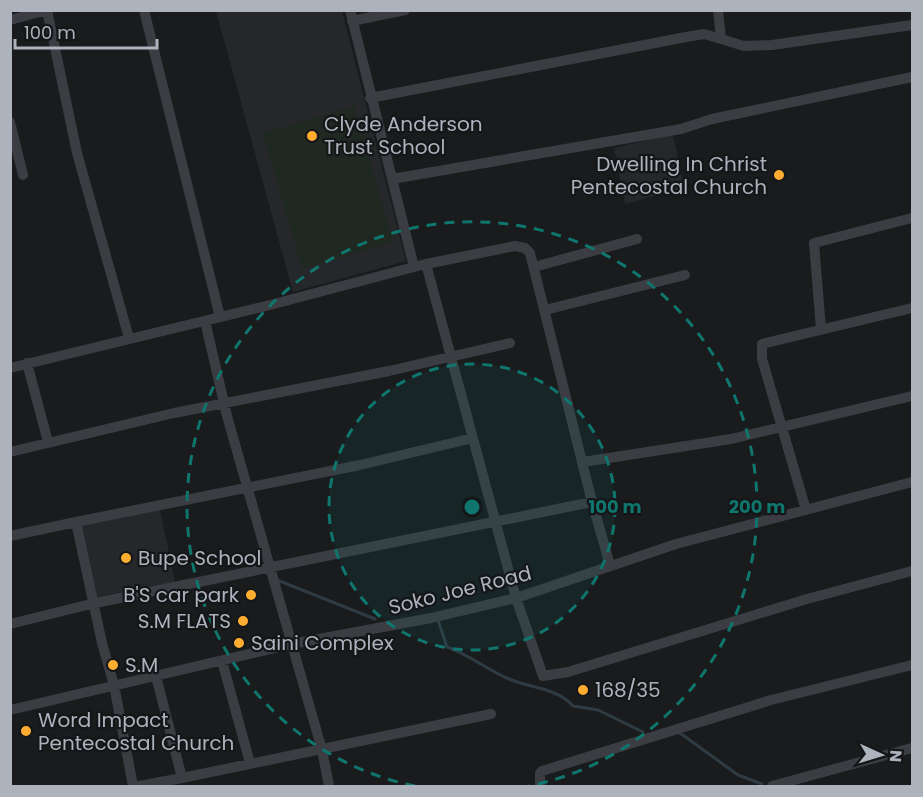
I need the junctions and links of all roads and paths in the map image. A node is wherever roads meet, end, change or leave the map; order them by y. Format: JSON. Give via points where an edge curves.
{"nodes":[{"id":1,"x":47,"y":10,"type":"edge"},
{"id":2,"x":144,"y":10,"type":"edge"},
{"id":3,"x":405,"y":10,"type":"edge"},
{"id":4,"x":718,"y":10,"type":"edge"},
{"id":5,"x":351,"y":16,"type":"edge"},
{"id":6,"x":10,"y":20,"type":"edge"},
{"id":7,"x":912,"y":25,"type":"edge"},
{"id":8,"x":721,"y":39,"type":"junction"},
{"id":9,"x":912,"y":77,"type":"edge"},
{"id":10,"x":370,"y":98,"type":"junction"},
{"id":11,"x":10,"y":122,"type":"edge"},
{"id":12,"x":23,"y":175,"type":"dead end"},
{"id":13,"x":392,"y":179,"type":"junction"},
{"id":14,"x":912,"y":219,"type":"edge"},
{"id":15,"x":638,"y":239,"type":"dead end"},
{"id":16,"x":420,"y":265,"type":"junction"},
{"id":17,"x":534,"y":267,"type":"junction"},
{"id":18,"x":685,"y":275,"type":"dead end"},
{"id":19,"x":912,"y":308,"type":"edge"},
{"id":20,"x":545,"y":310,"type":"junction"},
{"id":21,"x":220,"y":317,"type":"junction"},
{"id":22,"x":205,"y":321,"type":"junction"},
{"id":23,"x":821,"y":329,"type":"junction"},
{"id":24,"x":129,"y":338,"type":"junction"},
{"id":25,"x":510,"y":343,"type":"dead end"},
{"id":26,"x":452,"y":356,"type":"junction"},
{"id":27,"x":27,"y":363,"type":"junction"},
{"id":28,"x":10,"y":368,"type":"edge"},
{"id":29,"x":912,"y":396,"type":"edge"},
{"id":30,"x":225,"y":403,"type":"junction"},
{"id":31,"x":781,"y":427,"type":"junction"},
{"id":32,"x":473,"y":438,"type":"junction"},
{"id":33,"x":48,"y":442,"type":"junction"},
{"id":34,"x":10,"y":452,"type":"edge"},
{"id":35,"x":583,"y":462,"type":"junction"},
{"id":36,"x":912,"y":482,"type":"edge"},
{"id":37,"x":247,"y":486,"type":"junction"},
{"id":38,"x":592,"y":502,"type":"junction"},
{"id":39,"x":806,"y":510,"type":"junction"},
{"id":40,"x":497,"y":521,"type":"junction"},
{"id":41,"x":76,"y":522,"type":"junction"},
{"id":42,"x":10,"y":537,"type":"edge"},
{"id":43,"x":610,"y":566,"type":"junction"},
{"id":44,"x":270,"y":568,"type":"junction"},
{"id":45,"x":912,"y":571,"type":"edge"},
{"id":46,"x":516,"y":598,"type":"junction"},
{"id":47,"x":95,"y":603,"type":"junction"},
{"id":48,"x":10,"y":624,"type":"edge"},
{"id":49,"x":292,"y":644,"type":"junction"},
{"id":50,"x":222,"y":661,"type":"junction"},
{"id":51,"x":912,"y":665,"type":"edge"},
{"id":52,"x":156,"y":676,"type":"junction"},
{"id":53,"x":114,"y":685,"type":"junction"},
{"id":54,"x":10,"y":710,"type":"edge"},
{"id":55,"x":491,"y":714,"type":"dead end"},
{"id":56,"x":912,"y":748,"type":"edge"},
{"id":57,"x":322,"y":750,"type":"junction"},
{"id":58,"x":250,"y":763,"type":"junction"},
{"id":59,"x":182,"y":778,"type":"junction"},
{"id":60,"x":133,"y":786,"type":"edge"},
{"id":61,"x":139,"y":786,"type":"edge"},
{"id":62,"x":329,"y":786,"type":"edge"},
{"id":63,"x":540,"y":786,"type":"edge"},
{"id":64,"x":772,"y":786,"type":"edge"}],
"edges":[{"from":1,"to":6,"type":"street"},
{"from":1,"to":24,"type":"street","via":[[77,153]]},
{"from":2,"to":21,"type":"street"},
{"from":3,"to":5,"type":"street"},
{"from":4,"to":8,"type":"street"},
{"from":5,"to":10,"type":"street"},
{"from":7,"to":8,"type":"street","via":[[772,45],[744,46]]},
{"from":8,"to":10,"type":"street","via":[[695,35]]},
{"from":9,"to":13,"type":"street","via":[[681,129]]},
{"from":10,"to":13,"type":"street"},
{"from":11,"to":12,"type":"street"},
{"from":13,"to":16,"type":"street"},
{"from":14,"to":23,"type":"street","via":[[814,243]]},
{"from":15,"to":17,"type":"street"},
{"from":16,"to":17,"type":"street","via":[[515,246],[530,253]]},
{"from":16,"to":21,"type":"street"},
{"from":16,"to":26,"type":"street"},
{"from":17,"to":20,"type":"street"},
{"from":18,"to":20,"type":"street"},
{"from":19,"to":23,"type":"street"},
{"from":20,"to":35,"type":"street"},
{"from":21,"to":22,"type":"street"},
{"from":22,"to":24,"type":"street"},
{"from":22,"to":30,"type":"street"},
{"from":23,"to":31,"type":"street","via":[[762,344],[762,359]]},
{"from":24,"to":27,"type":"street"},
{"from":25,"to":26,"type":"street"},
{"from":26,"to":30,"type":"street"},
{"from":26,"to":32,"type":"street"},
{"from":27,"to":28,"type":"street"},
{"from":27,"to":33,"type":"street"},
{"from":29,"to":31,"type":"street"},
{"from":30,"to":33,"type":"street"},
{"from":30,"to":37,"type":"street"},
{"from":31,"to":35,"type":"street","via":[[731,439]]},
{"from":31,"to":39,"type":"street"},
{"from":32,"to":37,"type":"street"},
{"from":32,"to":40,"type":"street"},
{"from":33,"to":34,"type":"street"},
{"from":35,"to":38,"type":"street"},
{"from":36,"to":39,"type":"street","name":"Soko Joe Road"},
{"from":37,"to":41,"type":"street"},
{"from":37,"to":44,"type":"street"},
{"from":38,"to":40,"type":"street"},
{"from":38,"to":43,"type":"street"},
{"from":39,"to":43,"type":"street","name":"Soko Joe Road","via":[[676,544]]},
{"from":40,"to":44,"type":"street"},
{"from":40,"to":46,"type":"street"},
{"from":41,"to":42,"type":"street"},
{"from":41,"to":47,"type":"street"},
{"from":43,"to":46,"type":"street","name":"Soko Joe Road"},
{"from":44,"to":47,"type":"street"},
{"from":44,"to":49,"type":"street"},
{"from":45,"to":46,"type":"street","via":[[548,677],[540,671]]},
{"from":46,"to":49,"type":"street","name":"Soko Joe Road"},
{"from":47,"to":48,"type":"street"},
{"from":47,"to":53,"type":"street"},
{"from":49,"to":50,"type":"street","name":"Soko Joe Road"},
{"from":49,"to":57,"type":"street"},
{"from":50,"to":52,"type":"street","name":"Soko Joe Road"},
{"from":50,"to":58,"type":"street"},
{"from":51,"to":63,"type":"street","via":[[771,700],[542,771]]},
{"from":52,"to":53,"type":"street","name":"Soko Joe Road"},
{"from":52,"to":59,"type":"street"},
{"from":53,"to":54,"type":"street","name":"Soko Joe Road"},
{"from":53,"to":60,"type":"street"},
{"from":55,"to":57,"type":"street"},
{"from":56,"to":64,"type":"street"},
{"from":57,"to":58,"type":"street"},
{"from":57,"to":62,"type":"street"},
{"from":58,"to":59,"type":"street"},
{"from":59,"to":61,"type":"street"}]}
